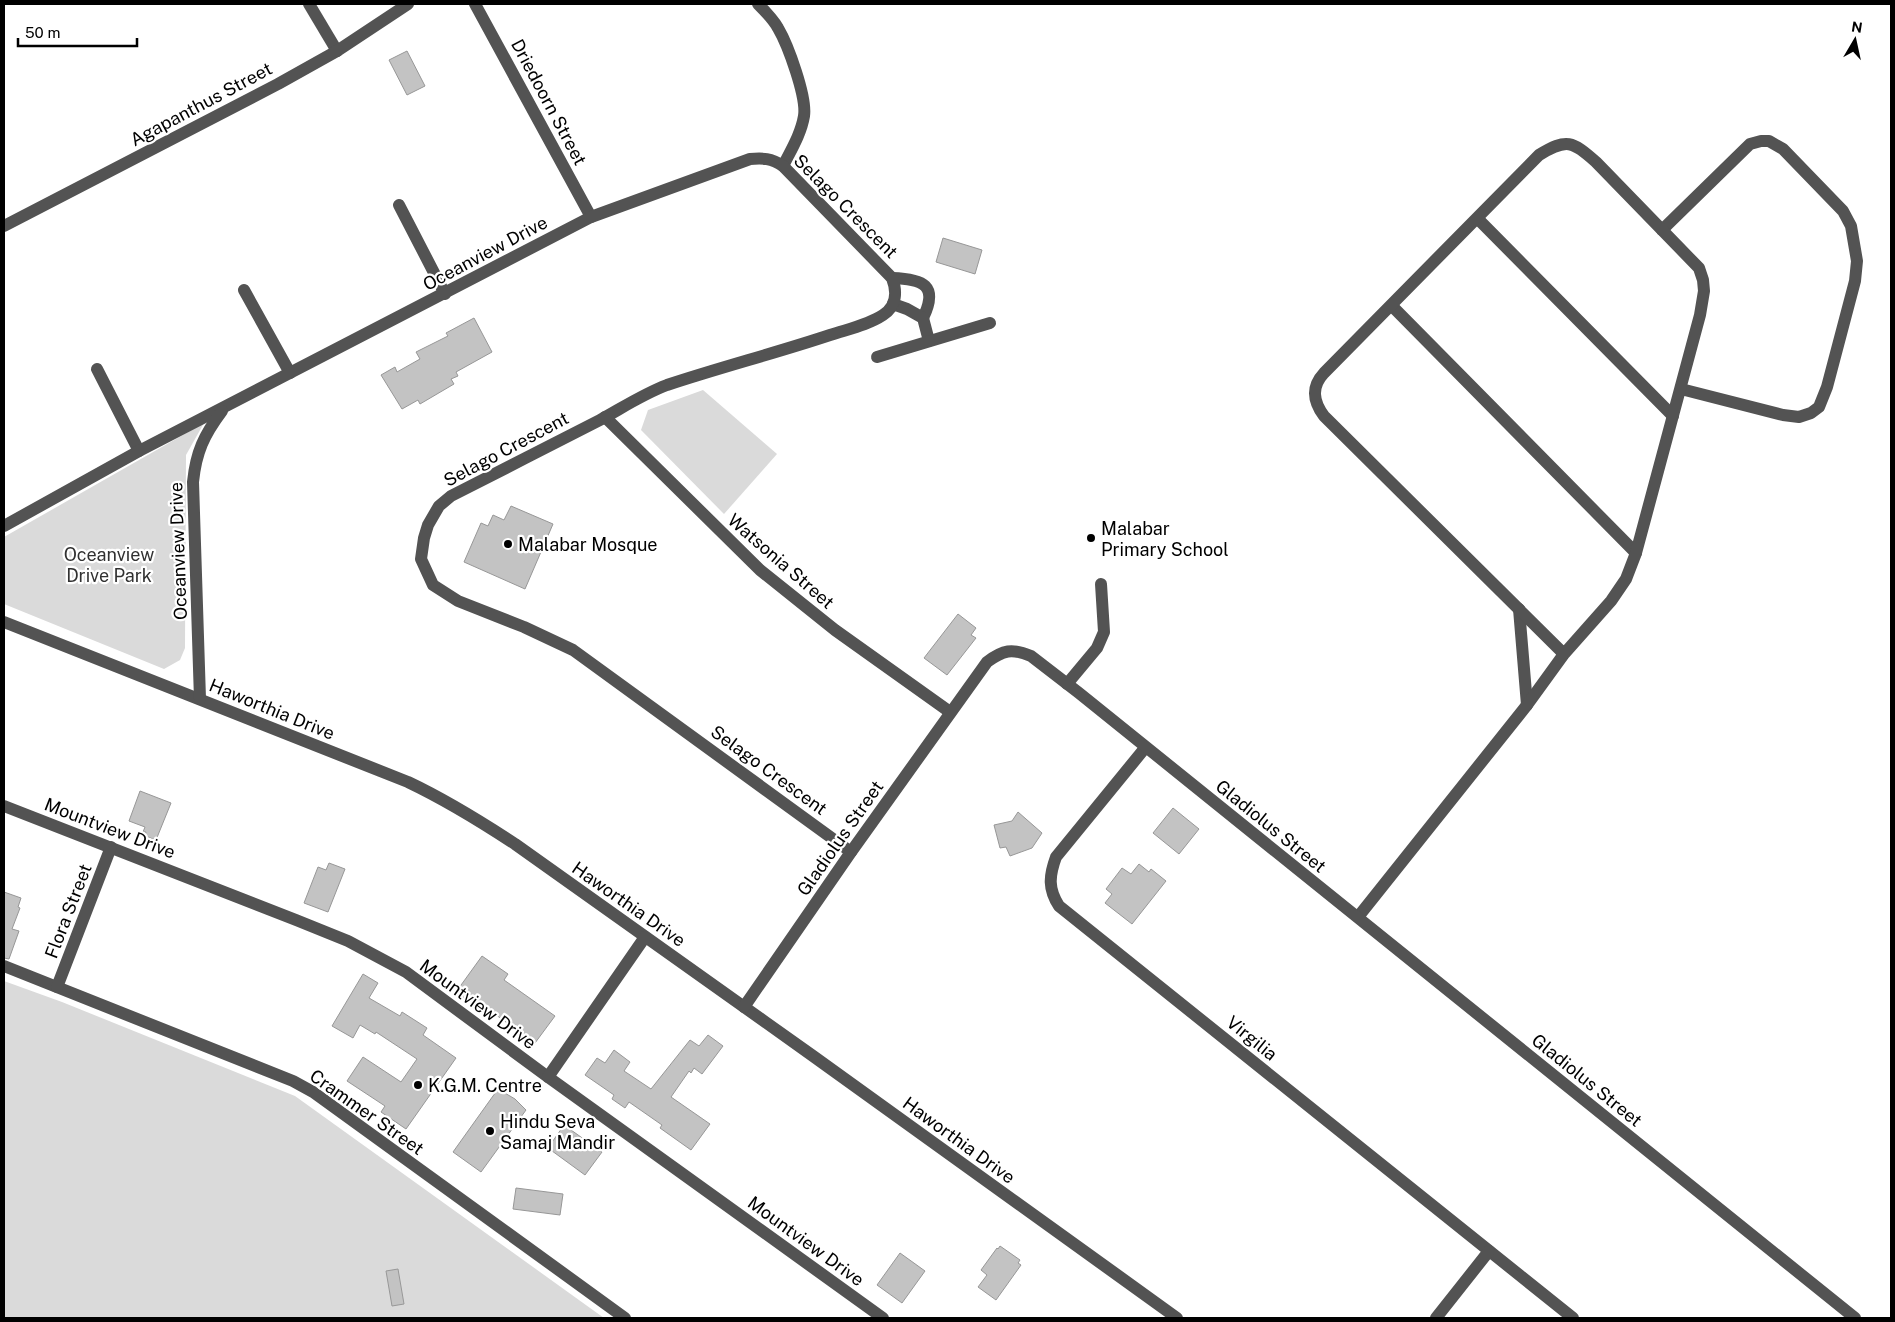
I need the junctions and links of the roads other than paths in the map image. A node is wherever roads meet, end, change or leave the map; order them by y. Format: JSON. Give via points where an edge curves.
{"nodes":[{"id":1,"x":309,"y":4,"type":"edge"},
{"id":2,"x":408,"y":4,"type":"edge"},
{"id":3,"x":476,"y":4,"type":"edge"},
{"id":4,"x":758,"y":4,"type":"edge"},
{"id":5,"x":337,"y":51,"type":"junction"},
{"id":6,"x":778,"y":163,"type":"junction"},
{"id":7,"x":399,"y":205,"type":"dead end"},
{"id":8,"x":591,"y":217,"type":"junction"},
{"id":9,"x":1478,"y":219,"type":"junction"},
{"id":10,"x":4,"y":226,"type":"edge"},
{"id":11,"x":1662,"y":230,"type":"junction"},
{"id":12,"x":892,"y":278,"type":"junction"},
{"id":13,"x":244,"y":290,"type":"dead end"},
{"id":14,"x":445,"y":294,"type":"junction"},
{"id":15,"x":893,"y":304,"type":"junction"},
{"id":16,"x":1392,"y":306,"type":"junction"},
{"id":17,"x":922,"y":318,"type":"junction"},
{"id":18,"x":990,"y":323,"type":"dead end"},
{"id":19,"x":929,"y":341,"type":"junction"},
{"id":20,"x":877,"y":357,"type":"dead end"},
{"id":21,"x":97,"y":369,"type":"dead end"},
{"id":22,"x":290,"y":373,"type":"junction"},
{"id":23,"x":1682,"y":389,"type":"junction"},
{"id":24,"x":224,"y":409,"type":"junction"},
{"id":25,"x":1674,"y":416,"type":"junction"},
{"id":26,"x":605,"y":417,"type":"junction"},
{"id":27,"x":139,"y":451,"type":"junction"},
{"id":28,"x":4,"y":526,"type":"edge"},
{"id":29,"x":1636,"y":553,"type":"junction"},
{"id":30,"x":1101,"y":584,"type":"dead end"},
{"id":31,"x":1519,"y":609,"type":"junction"},
{"id":32,"x":4,"y":622,"type":"edge"},
{"id":33,"x":1564,"y":654,"type":"junction"},
{"id":34,"x":1067,"y":684,"type":"junction"},
{"id":35,"x":200,"y":699,"type":"junction"},
{"id":36,"x":1527,"y":705,"type":"junction"},
{"id":37,"x":950,"y":712,"type":"junction"},
{"id":38,"x":1145,"y":748,"type":"junction"},
{"id":39,"x":4,"y":806,"type":"edge"},
{"id":40,"x":111,"y":847,"type":"junction"},
{"id":41,"x":851,"y":852,"type":"junction"},
{"id":42,"x":1358,"y":918,"type":"junction"},
{"id":43,"x":645,"y":937,"type":"junction"},
{"id":44,"x":4,"y":966,"type":"edge"},
{"id":45,"x":57,"y":987,"type":"junction"},
{"id":46,"x":744,"y":1007,"type":"junction"},
{"id":47,"x":548,"y":1077,"type":"junction"},
{"id":48,"x":1489,"y":1251,"type":"junction"},
{"id":49,"x":626,"y":1318,"type":"edge"},
{"id":50,"x":883,"y":1318,"type":"edge"},
{"id":51,"x":1177,"y":1318,"type":"edge"},
{"id":52,"x":1436,"y":1318,"type":"edge"},
{"id":53,"x":1573,"y":1318,"type":"edge"},
{"id":54,"x":1854,"y":1318,"type":"edge"}],
"edges":[{"from":1,"to":5,"type":"street"},
{"from":2,"to":5,"type":"street","name":"Agapanthus Street"},
{"from":3,"to":8,"type":"street","name":"Driedoorn Street"},
{"from":4,"to":6,"type":"street","via":[[784,39],[804,103],[800,133]]},
{"from":5,"to":10,"type":"street","name":"Agapanthus Street"},
{"from":6,"to":8,"type":"street","name":"Oceanview Drive","via":[[764,158],[750,159]]},
{"from":6,"to":12,"type":"street","name":"Selago Crescent"},
{"from":7,"to":14,"type":"street"},
{"from":8,"to":14,"type":"street","name":"Oceanview Drive"},
{"from":9,"to":11,"type":"street","via":[[1539,156],[1556,144],[1567,144],[1579,147],[1596,162]]},
{"from":9,"to":16,"type":"street"},
{"from":9,"to":25,"type":"street"},
{"from":11,"to":23,"type":"street","via":[[1699,268],[1703,280],[1700,315]]},
{"from":11,"to":23,"type":"street","via":[[1750,144],[1769,141],[1783,149],[1843,212],[1855,243],[1855,282],[1819,408],[1805,416],[1783,415]]},
{"from":12,"to":15,"type":"street","name":"Selago Crescent","via":[[895,288]]},
{"from":12,"to":17,"type":"street","via":[[918,280],[926,285],[930,291],[929,302]]},
{"from":13,"to":22,"type":"street"},
{"from":14,"to":22,"type":"street","name":"Oceanview Drive"},
{"from":15,"to":17,"type":"street"},
{"from":15,"to":26,"type":"street","name":"Selago Crescent","via":[[871,321],[666,386]]},
{"from":16,"to":29,"type":"street"},
{"from":16,"to":31,"type":"street","via":[[1320,377],[1315,402],[1324,416]]},
{"from":17,"to":19,"type":"street"},
{"from":18,"to":19,"type":"street"},
{"from":19,"to":20,"type":"street"},
{"from":21,"to":27,"type":"street"},
{"from":22,"to":24,"type":"street","name":"Oceanview Drive"},
{"from":23,"to":25,"type":"street"},
{"from":24,"to":27,"type":"street","name":"Oceanview Drive"},
{"from":24,"to":35,"type":"street","name":"Oceanview Drive","via":[[201,443],[193,482]]},
{"from":25,"to":29,"type":"street"},
{"from":26,"to":37,"type":"street","name":"Watsonia Street","via":[[760,570],[834,630]]},
{"from":26,"to":41,"type":"street","name":"Selago Crescent","via":[[451,496],[438,506],[428,525],[421,559],[433,585],[458,601],[573,650]]},
{"from":27,"to":28,"type":"street","name":"Oceanview Drive"},
{"from":29,"to":33,"type":"street","via":[[1626,579],[1611,601]]},
{"from":30,"to":34,"type":"street","via":[[1104,632],[1097,648]]},
{"from":31,"to":33,"type":"street"},
{"from":31,"to":36,"type":"street"},
{"from":32,"to":35,"type":"street","name":"Haworthia Drive"},
{"from":33,"to":36,"type":"street"},
{"from":34,"to":37,"type":"street","name":"Gladiolus Street","via":[[1031,656],[1011,650],[986,662]]},
{"from":34,"to":38,"type":"street","name":"Gladiolus Street"},
{"from":35,"to":43,"type":"street","name":"Haworthia Drive","via":[[440,797],[515,844]]},
{"from":36,"to":42,"type":"street"},
{"from":37,"to":41,"type":"street","name":"Gladiolus Street"},
{"from":38,"to":42,"type":"street","name":"Gladiolus Street"},
{"from":38,"to":48,"type":"street","name":"Virgilia","via":[[1056,857],[1050,888],[1059,906]]},
{"from":39,"to":40,"type":"street","name":"Mountview Drive"},
{"from":40,"to":45,"type":"street","name":"Flora Street"},
{"from":40,"to":47,"type":"street","name":"Mountview Drive","via":[[348,942],[406,972]]},
{"from":41,"to":46,"type":"street","name":"Gladiolus Street"},
{"from":42,"to":54,"type":"street","name":"Gladiolus Street"},
{"from":43,"to":46,"type":"street","name":"Haworthia Drive"},
{"from":43,"to":47,"type":"street"},
{"from":44,"to":45,"type":"street","name":"Crammer Street"},
{"from":45,"to":49,"type":"street","name":"Crammer Street","via":[[293,1081],[313,1092]]},
{"from":46,"to":51,"type":"street","name":"Haworthia Drive"},
{"from":47,"to":50,"type":"street","name":"Mountview Drive"},
{"from":48,"to":52,"type":"street"},
{"from":48,"to":53,"type":"street","name":"Virgilia"}]}
